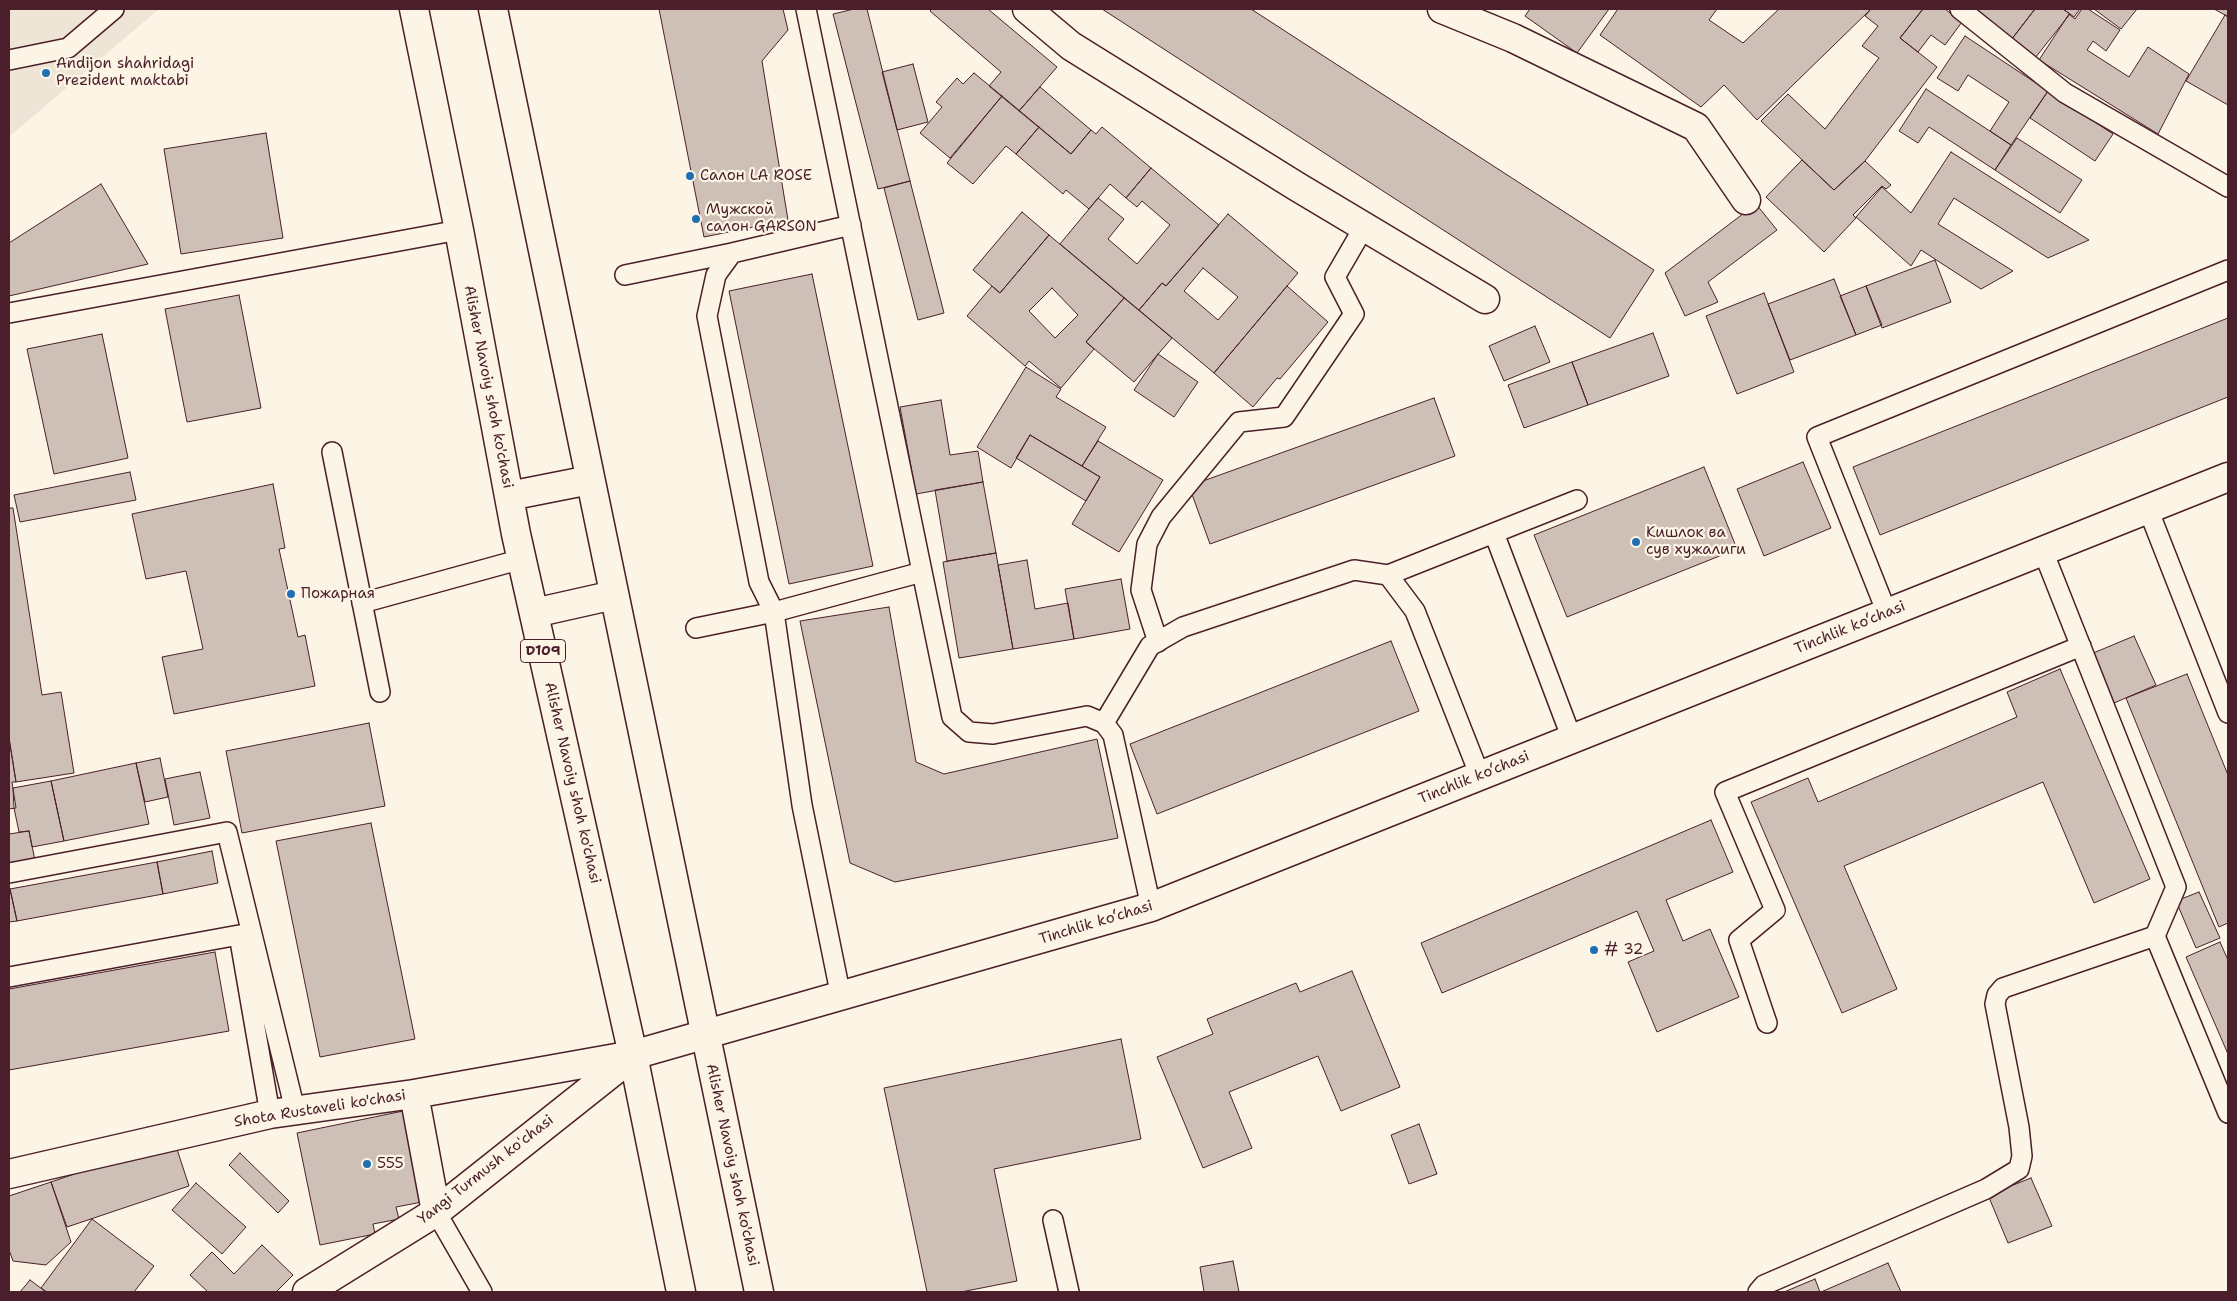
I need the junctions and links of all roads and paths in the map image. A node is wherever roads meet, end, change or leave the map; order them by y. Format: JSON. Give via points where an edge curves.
{"nodes":[{"id":1,"x":114,"y":9,"type":"edge"},
{"id":2,"x":414,"y":9,"type":"edge"},
{"id":3,"x":493,"y":9,"type":"edge"},
{"id":4,"x":806,"y":9,"type":"edge"},
{"id":5,"x":1027,"y":9,"type":"edge"},
{"id":6,"x":1442,"y":9,"type":"edge"},
{"id":7,"x":1960,"y":9,"type":"edge"},
{"id":8,"x":9,"y":60,"type":"edge"},
{"id":9,"x":2228,"y":187,"type":"edge"},
{"id":10,"x":1746,"y":200,"type":"dead end"},
{"id":11,"x":851,"y":225,"type":"junction"},
{"id":12,"x":1364,"y":227,"type":"junction"},
{"id":13,"x":459,"y":230,"type":"junction"},
{"id":14,"x":732,"y":253,"type":"junction"},
{"id":15,"x":2228,"y":270,"type":"edge"},
{"id":16,"x":625,"y":275,"type":"dead end"},
{"id":17,"x":1485,"y":299,"type":"dead end"},
{"id":18,"x":9,"y":313,"type":"edge"},
{"id":19,"x":332,"y":452,"type":"dead end"},
{"id":20,"x":2228,"y":477,"type":"edge"},
{"id":21,"x":590,"y":480,"type":"junction"},
{"id":22,"x":509,"y":496,"type":"junction"},
{"id":23,"x":1578,"y":500,"type":"dead end"},
{"id":24,"x":2148,"y":509,"type":"junction"},
{"id":25,"x":1494,"y":533,"type":"junction"},
{"id":26,"x":2043,"y":551,"type":"junction"},
{"id":27,"x":522,"y":559,"type":"junction"},
{"id":28,"x":922,"y":572,"type":"junction"},
{"id":29,"x":1388,"y":575,"type":"junction"},
{"id":30,"x":614,"y":595,"type":"junction"},
{"id":31,"x":362,"y":603,"type":"junction"},
{"id":32,"x":774,"y":612,"type":"junction"},
{"id":33,"x":534,"y":613,"type":"junction"},
{"id":34,"x":1887,"y":613,"type":"junction"},
{"id":35,"x":696,"y":628,"type":"dead end"},
{"id":36,"x":1158,"y":642,"type":"junction"},
{"id":37,"x":2081,"y":646,"type":"junction"},
{"id":38,"x":380,"y":692,"type":"dead end"},
{"id":39,"x":2228,"y":712,"type":"edge"},
{"id":40,"x":1104,"y":723,"type":"junction"},
{"id":41,"x":1572,"y":739,"type":"junction"},
{"id":42,"x":1480,"y":776,"type":"junction"},
{"id":43,"x":9,"y":873,"type":"edge"},
{"id":44,"x":1151,"y":908,"type":"junction"},
{"id":45,"x":2155,"y":936,"type":"junction"},
{"id":46,"x":9,"y":977,"type":"edge"},
{"id":47,"x":841,"y":997,"type":"junction"},
{"id":48,"x":1767,"y":1023,"type":"dead end"},
{"id":49,"x":706,"y":1036,"type":"junction"},
{"id":50,"x":633,"y":1055,"type":"junction"},
{"id":51,"x":414,"y":1094,"type":"junction"},
{"id":52,"x":282,"y":1112,"type":"junction"},
{"id":53,"x":2228,"y":1113,"type":"edge"},
{"id":54,"x":9,"y":1174,"type":"edge"},
{"id":55,"x":436,"y":1212,"type":"junction"},
{"id":56,"x":1053,"y":1220,"type":"dead end"},
{"id":57,"x":307,"y":1292,"type":"edge"},
{"id":58,"x":482,"y":1292,"type":"edge"},
{"id":59,"x":681,"y":1292,"type":"edge"},
{"id":60,"x":758,"y":1292,"type":"edge"},
{"id":61,"x":1069,"y":1292,"type":"edge"},
{"id":62,"x":1758,"y":1292,"type":"edge"}],
"edges":[{"from":1,"to":8,"type":"lane","via":[[68,48]]},
{"from":2,"to":13,"type":"street","name":"Alisher Navoiy shoh ko'chasi","number":"D109"},
{"from":3,"to":21,"type":"street","name":"Alisher Navoiy shoh ko'chasi"},
{"from":4,"to":11,"type":"lane"},
{"from":5,"to":12,"type":"street","via":[[1071,46]]},
{"from":6,"to":10,"type":"street","via":[[1513,38],[1696,127]]},
{"from":7,"to":9,"type":"lane","via":[[2065,93]]},
{"from":11,"to":14,"type":"lane"},
{"from":11,"to":28,"type":"lane"},
{"from":12,"to":17,"type":"street"},
{"from":12,"to":36,"type":"lane","via":[[1335,276],[1354,314],[1284,417],[1240,422],[1161,517],[1147,544],[1142,590]]},
{"from":13,"to":18,"type":"lane"},
{"from":13,"to":22,"type":"street","name":"Alisher Navoiy shoh ko'chasi","number":"D109"},
{"from":14,"to":16,"type":"lane"},
{"from":14,"to":32,"type":"lane","via":[[716,274],[707,316],[759,582]]},
{"from":15,"to":34,"type":"lane","via":[[1817,437]]},
{"from":19,"to":31,"type":"lane"},
{"from":20,"to":24,"type":"street","name":"Tinchlik kо‘chasi"},
{"from":21,"to":22,"type":"street"},
{"from":21,"to":30,"type":"street","name":"Alisher Navoiy shoh ko'chasi"},
{"from":22,"to":27,"type":"street","name":"Alisher Navoiy shoh ko'chasi","number":"D109"},
{"from":23,"to":25,"type":"lane"},
{"from":24,"to":26,"type":"street","name":"Tinchlik kо‘chasi"},
{"from":24,"to":39,"type":"lane"},
{"from":25,"to":29,"type":"lane"},
{"from":25,"to":41,"type":"lane"},
{"from":26,"to":34,"type":"street","name":"Tinchlik kо‘chasi"},
{"from":26,"to":37,"type":"lane"},
{"from":27,"to":31,"type":"lane"},
{"from":27,"to":33,"type":"street","name":"Alisher Navoiy shoh ko'chasi","number":"D109"},
{"from":28,"to":32,"type":"lane"},
{"from":28,"to":40,"type":"lane","via":[[952,717],[969,732],[993,734],[1088,716]]},
{"from":29,"to":36,"type":"lane","via":[[1354,570],[1183,627]]},
{"from":29,"to":42,"type":"lane","via":[[1415,612]]},
{"from":30,"to":33,"type":"street"},
{"from":30,"to":49,"type":"street","name":"Alisher Navoiy shoh ko'chasi"},
{"from":31,"to":38,"type":"lane"},
{"from":32,"to":35,"type":"lane"},
{"from":32,"to":47,"type":"lane","via":[[802,805]]},
{"from":33,"to":50,"type":"street","name":"Alisher Navoiy shoh ko'chasi","number":"D109"},
{"from":34,"to":41,"type":"street","name":"Tinchlik kо‘chasi"},
{"from":36,"to":40,"type":"lane","via":[[1150,646]]},
{"from":37,"to":45,"type":"lane","via":[[2176,887]]},
{"from":37,"to":48,"type":"lane","via":[[1725,792],[1775,910],[1739,940]]},
{"from":40,"to":44,"type":"lane","via":[[1113,735]]},
{"from":41,"to":42,"type":"street","name":"Tinchlik kо‘chasi"},
{"from":42,"to":44,"type":"street","name":"Tinchlik kо‘chasi"},
{"from":43,"to":52,"type":"lane","via":[[227,832]]},
{"from":44,"to":47,"type":"street","name":"Tinchlik kо‘chasi"},
{"from":45,"to":53,"type":"lane"},
{"from":45,"to":62,"type":"lane","via":[[2003,988],[1997,995],[1995,1004],[2019,1127],[2022,1156],[2019,1169],[1986,1189],[1764,1285]]},
{"from":46,"to":52,"type":"lane","via":[[239,935]]},
{"from":47,"to":49,"type":"street","name":"Tinchlik kо‘chasi"},
{"from":49,"to":50,"type":"street","name":"Shota Rustaveli ko'chasi"},
{"from":49,"to":60,"type":"street","name":"Alisher Navoiy shoh ko'chasi"},
{"from":50,"to":51,"type":"street","name":"Shota Rustaveli ko'chasi"},
{"from":50,"to":55,"type":"street","name":"Yangi Turmush koʻchasi"},
{"from":50,"to":59,"type":"street","name":"Alisher Navoiy shoh ko'chasi","number":"D109"},
{"from":51,"to":52,"type":"street","name":"Shota Rustaveli ko'chasi"},
{"from":51,"to":55,"type":"street"},
{"from":52,"to":54,"type":"street","name":"Shota Rustaveli ko'chasi"},
{"from":55,"to":57,"type":"street","name":"Yangi Turmush koʻchasi"},
{"from":55,"to":58,"type":"lane"},
{"from":56,"to":61,"type":"lane"}]}
